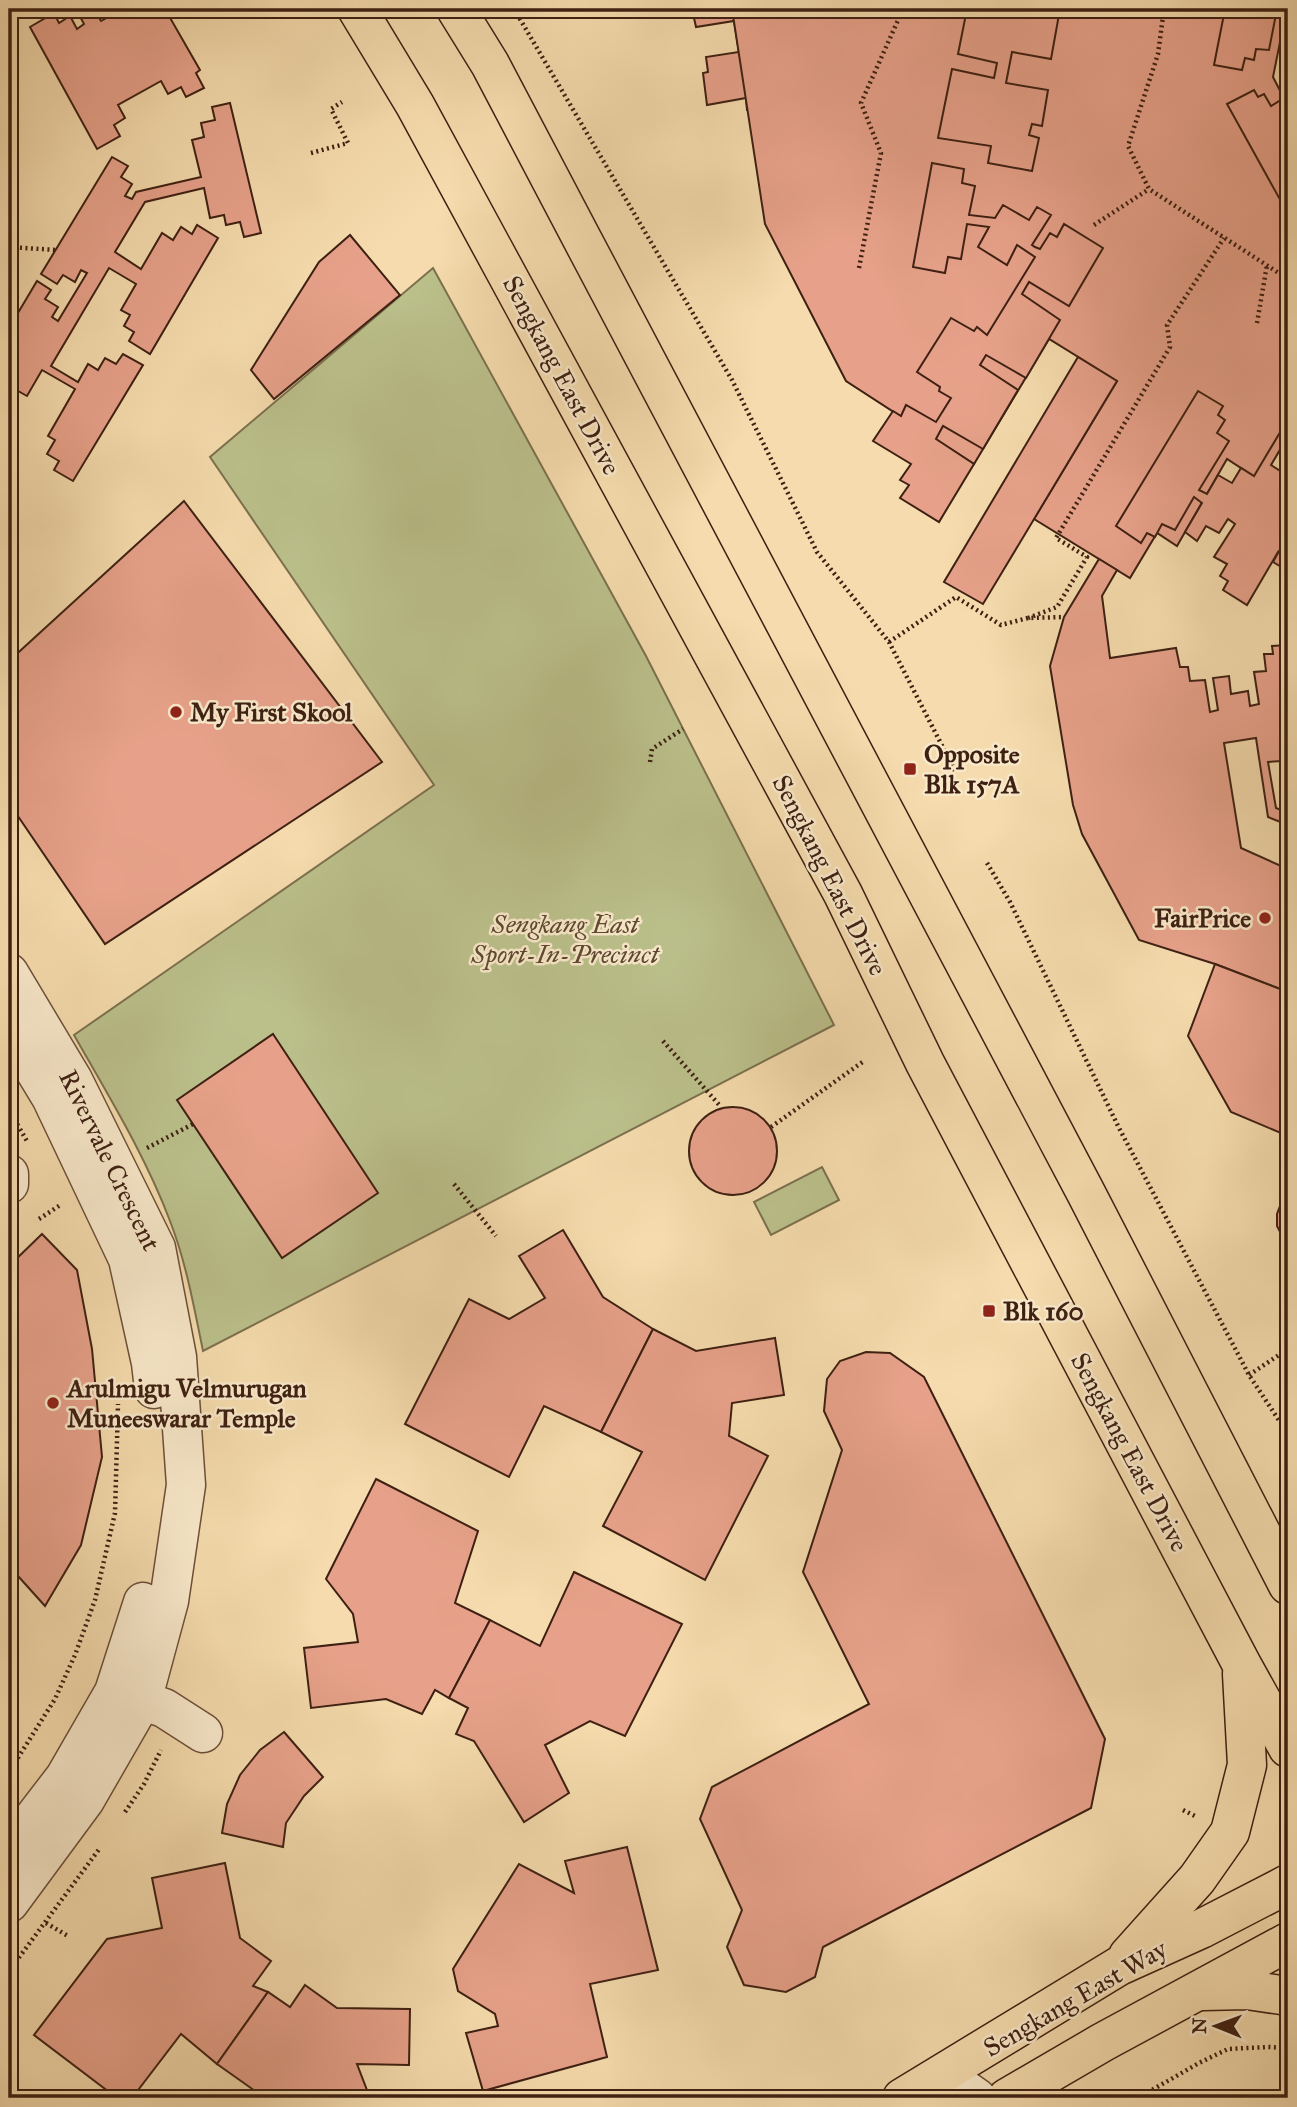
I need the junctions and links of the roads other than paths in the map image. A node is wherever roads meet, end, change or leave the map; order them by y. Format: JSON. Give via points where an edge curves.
{"nodes":[{"id":1,"x":357,"y":9,"type":"edge"},
{"id":2,"x":456,"y":9,"type":"edge"},
{"id":3,"x":9,"y":973,"type":"edge"},
{"id":4,"x":9,"y":1028,"type":"edge"},
{"id":5,"x":19,"y":1160,"type":"edge"},
{"id":6,"x":9,"y":1184,"type":"edge"},
{"id":7,"x":166,"y":1535,"type":"junction"},
{"id":8,"x":1288,"y":1585,"type":"edge"},
{"id":9,"x":1242,"y":1665,"type":"junction"},
{"id":10,"x":128,"y":1696,"type":"junction"},
{"id":11,"x":191,"y":1725,"type":"road end"},
{"id":12,"x":1288,"y":1748,"type":"edge"},
{"id":13,"x":54,"y":1816,"type":"junction"},
{"id":14,"x":9,"y":1850,"type":"edge"},
{"id":15,"x":1288,"y":1884,"type":"edge"},
{"id":16,"x":9,"y":1903,"type":"edge"},
{"id":17,"x":1288,"y":1942,"type":"edge"},
{"id":18,"x":1119,"y":1966,"type":"junction"},
{"id":19,"x":1198,"y":1991,"type":"junction"},
{"id":20,"x":1288,"y":1996,"type":"edge"},
{"id":21,"x":916,"y":2090,"type":"edge"},
{"id":22,"x":977,"y":2098,"type":"edge"},
{"id":23,"x":1007,"y":2098,"type":"edge"}],
"edges":[{"from":1,"to":9,"type":"main road","name":"Sengkang East Drive","via":[[422,117],[836,882],[925,1063]]},
{"from":2,"to":8,"type":"main road","via":[[490,64],[1093,1205]]},
{"from":3,"to":7,"type":"street","name":"Rivervale Crescent","via":[[73,1080],[156,1248],[177,1357],[186,1485]]},
{"from":4,"to":7,"type":"street","name":"Rivervale Crescent","via":[[51,1097],[128,1259],[153,1372]]},
{"from":5,"to":6,"type":"street"},
{"from":7,"to":10,"type":"street","name":"Rivervale Crescent","via":[[169,1601]]},
{"from":9,"to":12,"type":"main road","name":"Sengkang East Drive"},
{"from":9,"to":18,"type":"main road","via":[[1247,1765],[1230,1832],[1197,1879]]},
{"from":10,"to":11,"type":"street","via":[[164,1708]]},
{"from":10,"to":13,"type":"street","name":"Rivervale Crescent","via":[[85,1800]]},
{"from":13,"to":14,"type":"street","name":"Rivervale Crescent"},
{"from":13,"to":16,"type":"street","name":"Rivervale Crescent"},
{"from":15,"to":18,"type":"main road","name":"Sengkang East Way"},
{"from":17,"to":19,"type":"main road","name":"Sengkang East Way"},
{"from":18,"to":21,"type":"main road","name":"Sengkang East Way"},
{"from":19,"to":20,"type":"main road","via":[[1247,1990]]},
{"from":19,"to":23,"type":"main road","name":"Sengkang East Way"},
{"from":21,"to":22,"type":"street","via":[[960,2086]]}]}
